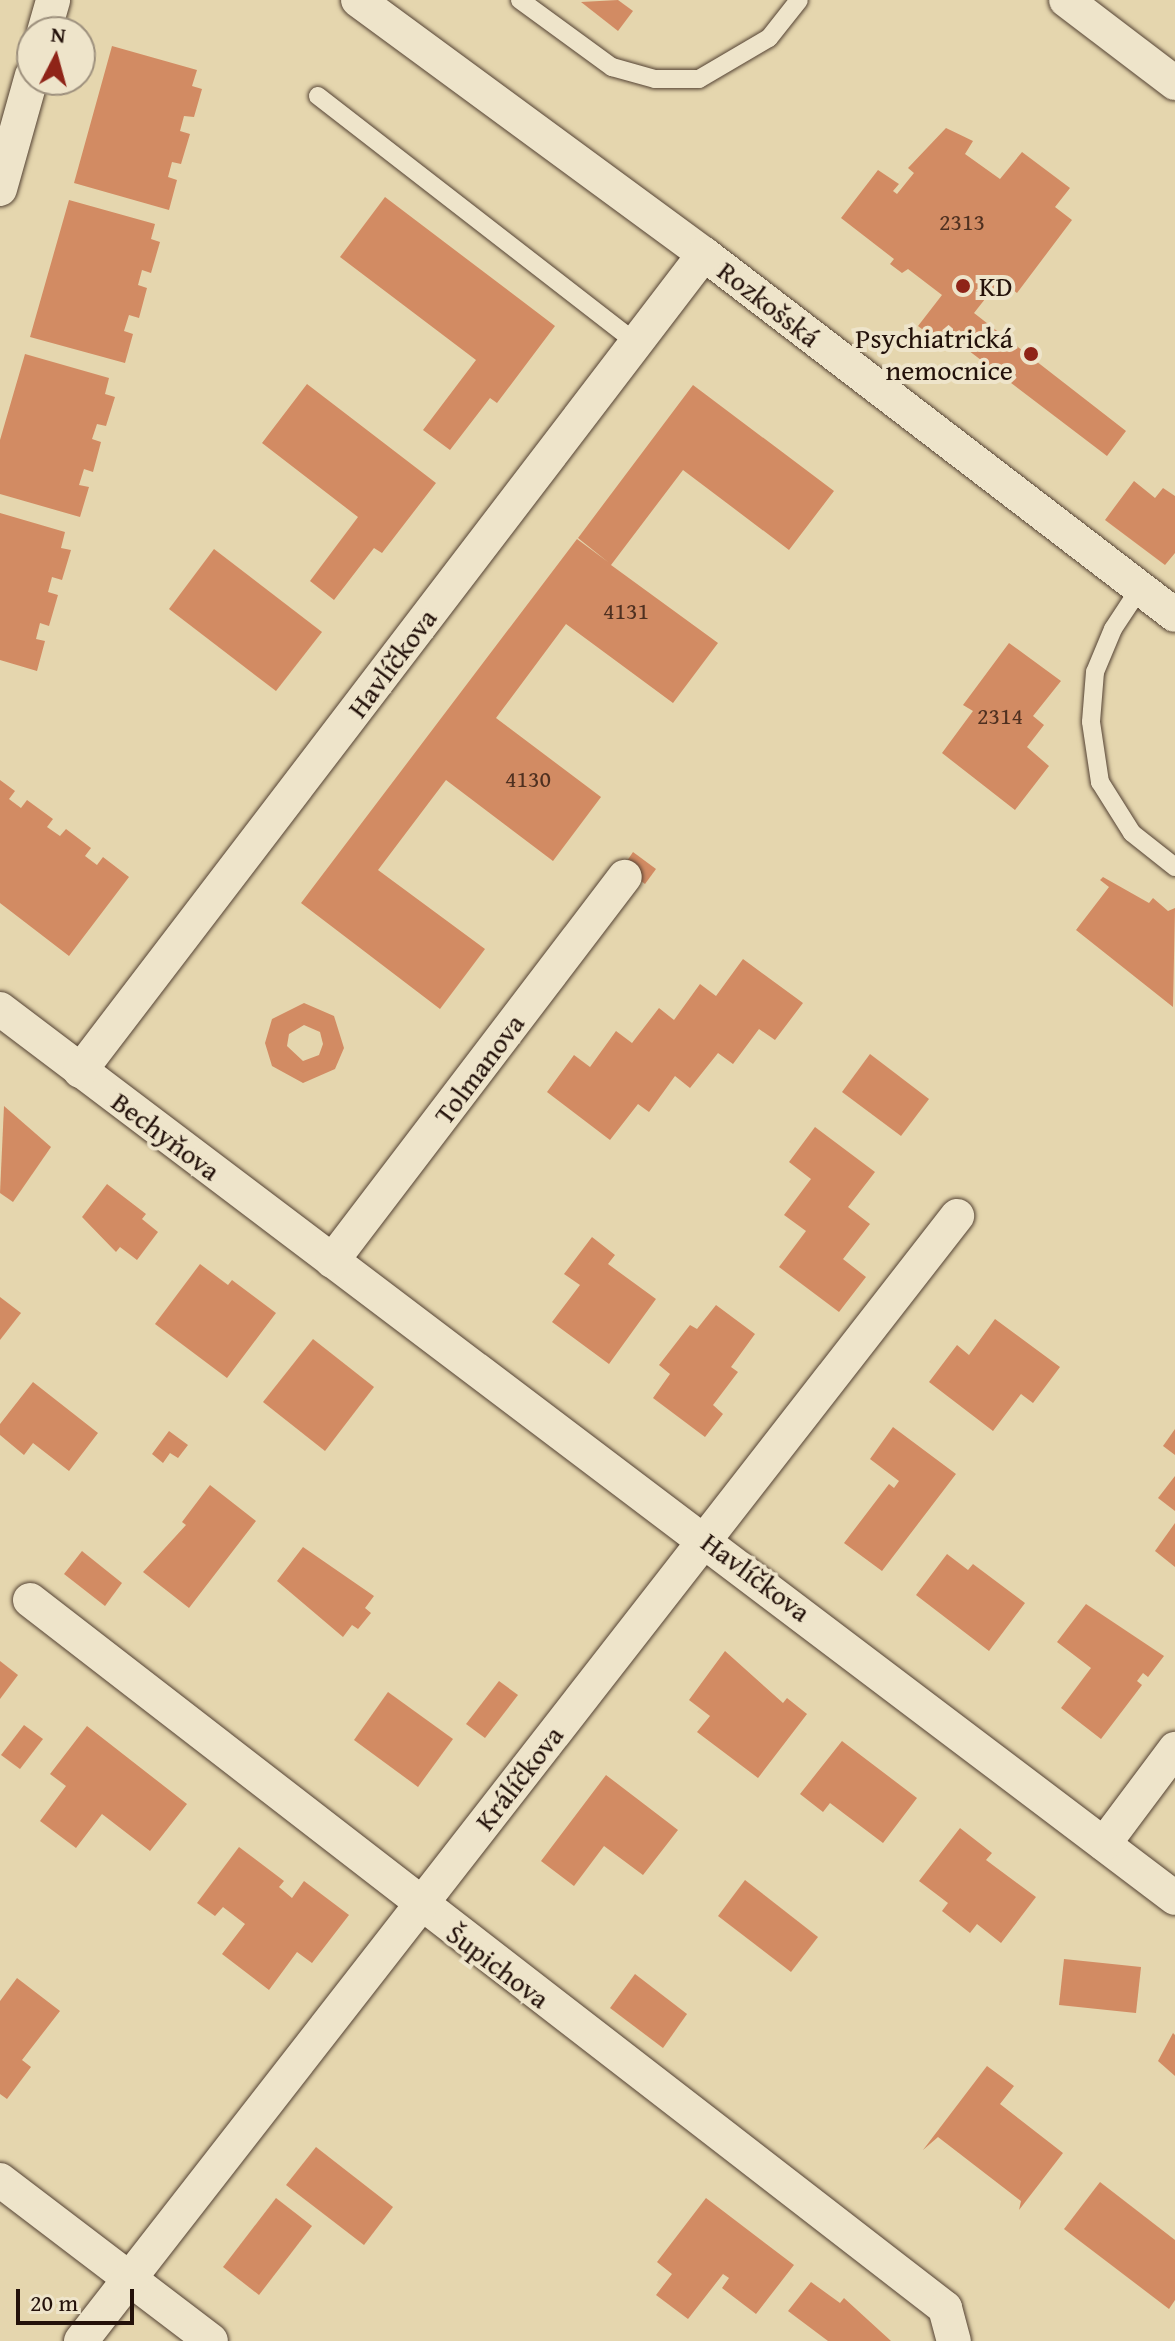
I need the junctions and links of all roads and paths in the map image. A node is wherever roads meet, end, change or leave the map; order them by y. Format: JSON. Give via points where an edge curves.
{"nodes":[{"id":1,"x":358,"y":0,"type":"edge"},
{"id":2,"x":520,"y":0,"type":"edge"},
{"id":3,"x":799,"y":0,"type":"edge"},
{"id":4,"x":1066,"y":0,"type":"edge"},
{"id":5,"x":1175,"y":83,"type":"edge"},
{"id":6,"x":26,"y":96,"type":"edge"},
{"id":7,"x":318,"y":96,"type":"dead end"},
{"id":8,"x":0,"y":189,"type":"edge"},
{"id":9,"x":704,"y":254,"type":"junction"},
{"id":10,"x":636,"y":343,"type":"junction"},
{"id":11,"x":1140,"y":588,"type":"junction"},
{"id":12,"x":1175,"y":615,"type":"edge"},
{"id":13,"x":1175,"y":867,"type":"edge"},
{"id":14,"x":625,"y":877,"type":"dead end"},
{"id":15,"x":0,"y":1009,"type":"edge"},
{"id":16,"x":80,"y":1071,"type":"junction"},
{"id":17,"x":957,"y":1216,"type":"dead end"},
{"id":18,"x":332,"y":1261,"type":"junction"},
{"id":19,"x":705,"y":1537,"type":"junction"},
{"id":20,"x":30,"y":1600,"type":"dead end"},
{"id":21,"x":1175,"y":1749,"type":"edge"},
{"id":22,"x":1104,"y":1844,"type":"junction"},
{"id":23,"x":1175,"y":1898,"type":"edge"},
{"id":24,"x":420,"y":1906,"type":"junction"},
{"id":25,"x":0,"y":2180,"type":"edge"},
{"id":26,"x":128,"y":2277,"type":"junction"},
{"id":27,"x":962,"y":2340,"type":"edge"},
{"id":28,"x":81,"y":2341,"type":"edge"},
{"id":29,"x":211,"y":2341,"type":"edge"}],
"edges":[{"from":1,"to":9,"type":"street","name":"Rozkošská"},
{"from":2,"to":3,"type":"lane","via":[[612,67],[655,79],[699,79],[769,38]]},
{"from":4,"to":5,"type":"street"},
{"from":6,"to":8,"type":"street"},
{"from":7,"to":10,"type":"lane"},
{"from":9,"to":10,"type":"street","name":"Havlíčkova"},
{"from":9,"to":11,"type":"street","name":"Rozkošská"},
{"from":10,"to":16,"type":"street","name":"Havlíčkova"},
{"from":11,"to":12,"type":"street","name":"Rozkošská"},
{"from":11,"to":13,"type":"lane","via":[[1113,629],[1095,672],[1091,722],[1100,782],[1132,833]]},
{"from":14,"to":18,"type":"street","name":"Tolmanova"},
{"from":15,"to":16,"type":"street","name":"Bechyňova"},
{"from":16,"to":18,"type":"street","name":"Bechyňova"},
{"from":17,"to":19,"type":"street","name":"Králíčkova"},
{"from":18,"to":19,"type":"street","name":"Havlíčkova"},
{"from":19,"to":22,"type":"street","name":"Havlíčkova"},
{"from":19,"to":24,"type":"street","name":"Králíčkova"},
{"from":20,"to":24,"type":"street","name":"Šupichova"},
{"from":21,"to":22,"type":"street"},
{"from":22,"to":23,"type":"street","name":"Havlíčkova"},
{"from":24,"to":26,"type":"street","name":"Králíčkova"},
{"from":24,"to":27,"type":"street","name":"Šupichova","via":[[945,2308]]},
{"from":25,"to":26,"type":"street"},
{"from":26,"to":28,"type":"street","name":"Králíčkova"},
{"from":26,"to":29,"type":"street"}]}
